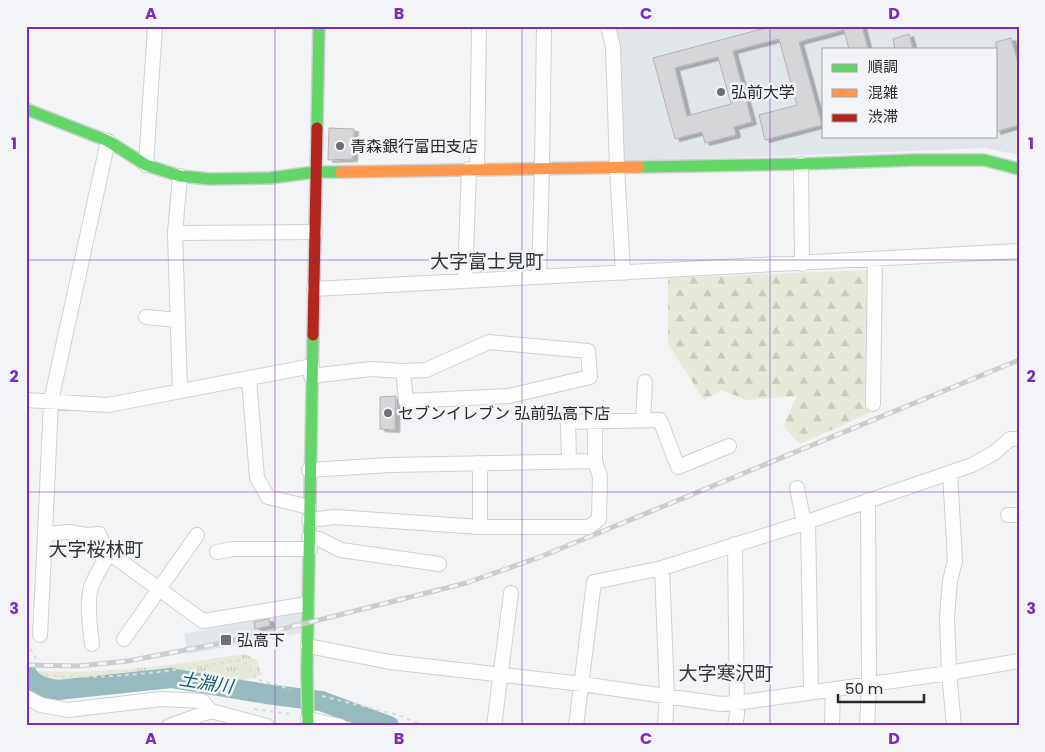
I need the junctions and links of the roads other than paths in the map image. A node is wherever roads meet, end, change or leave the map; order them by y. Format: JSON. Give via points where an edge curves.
{"nodes":[{"id":1,"x":155,"y":26,"type":"edge"},
{"id":2,"x":319,"y":26,"type":"edge"},
{"id":3,"x":479,"y":26,"type":"edge"},
{"id":4,"x":544,"y":26,"type":"edge"},
{"id":5,"x":608,"y":26,"type":"edge"},
{"id":6,"x":26,"y":109,"type":"edge"},
{"id":7,"x":108,"y":141,"type":"junction"},
{"id":8,"x":801,"y":164,"type":"junction"},
{"id":9,"x":146,"y":165,"type":"junction"},
{"id":10,"x":617,"y":167,"type":"junction"},
{"id":11,"x":542,"y":168,"type":"junction"},
{"id":12,"x":473,"y":169,"type":"junction"},
{"id":13,"x":1019,"y":169,"type":"edge"},
{"id":14,"x":315,"y":172,"type":"junction"},
{"id":15,"x":180,"y":176,"type":"junction"},
{"id":16,"x":315,"y":232,"type":"junction"},
{"id":17,"x":175,"y":233,"type":"junction"},
{"id":18,"x":1019,"y":251,"type":"edge"},
{"id":19,"x":875,"y":259,"type":"junction"},
{"id":20,"x":802,"y":264,"type":"junction"},
{"id":21,"x":623,"y":273,"type":"junction"},
{"id":22,"x":539,"y":277,"type":"junction"},
{"id":23,"x":465,"y":281,"type":"junction"},
{"id":24,"x":314,"y":289,"type":"junction"},
{"id":25,"x":146,"y":317,"type":"dead end"},
{"id":26,"x":177,"y":320,"type":"junction"},
{"id":27,"x":312,"y":371,"type":"junction"},
{"id":28,"x":403,"y":372,"type":"junction"},
{"id":29,"x":249,"y":379,"type":"junction"},
{"id":30,"x":645,"y":382,"type":"dead end"},
{"id":31,"x":180,"y":391,"type":"junction"},
{"id":32,"x":26,"y":400,"type":"edge"},
{"id":33,"x":51,"y":401,"type":"junction"},
{"id":34,"x":873,"y":404,"type":"dead end"},
{"id":35,"x":644,"y":420,"type":"junction"},
{"id":36,"x":595,"y":421,"type":"junction"},
{"id":37,"x":1019,"y":439,"type":"edge"},
{"id":38,"x":729,"y":446,"type":"dead end"},
{"id":39,"x":569,"y":461,"type":"junction"},
{"id":40,"x":595,"y":461,"type":"junction"},
{"id":41,"x":480,"y":463,"type":"junction"},
{"id":42,"x":309,"y":470,"type":"junction"},
{"id":43,"x":950,"y":473,"type":"junction"},
{"id":44,"x":797,"y":488,"type":"dead end"},
{"id":45,"x":868,"y":500,"type":"junction"},
{"id":46,"x":309,"y":514,"type":"junction"},
{"id":47,"x":806,"y":522,"type":"junction"},
{"id":48,"x":480,"y":527,"type":"junction"},
{"id":49,"x":45,"y":534,"type":"junction"},
{"id":50,"x":197,"y":535,"type":"dead end"},
{"id":51,"x":310,"y":543,"type":"junction"},
{"id":52,"x":735,"y":544,"type":"junction"},
{"id":53,"x":217,"y":552,"type":"dead end"},
{"id":54,"x":108,"y":556,"type":"junction"},
{"id":55,"x":439,"y":564,"type":"dead end"},
{"id":56,"x":662,"y":568,"type":"junction"},
{"id":57,"x":158,"y":588,"type":"junction"},
{"id":58,"x":511,"y":593,"type":"dead end"},
{"id":59,"x":307,"y":604,"type":"junction"},
{"id":60,"x":40,"y":635,"type":"dead end"},
{"id":61,"x":124,"y":639,"type":"dead end"},
{"id":62,"x":92,"y":644,"type":"dead end"},
{"id":63,"x":308,"y":646,"type":"junction"},
{"id":64,"x":1019,"y":662,"type":"edge"},
{"id":65,"x":949,"y":674,"type":"junction"},
{"id":66,"x":499,"y":675,"type":"junction"},
{"id":67,"x":582,"y":684,"type":"junction"},
{"id":68,"x":869,"y":684,"type":"junction"},
{"id":69,"x":833,"y":690,"type":"junction"},
{"id":70,"x":811,"y":692,"type":"junction"},
{"id":71,"x":667,"y":696,"type":"junction"},
{"id":72,"x":26,"y":697,"type":"edge"},
{"id":73,"x":736,"y":703,"type":"junction"},
{"id":74,"x":211,"y":711,"type":"junction"},
{"id":75,"x":308,"y":719,"type":"edge"},
{"id":76,"x":169,"y":726,"type":"edge"},
{"id":77,"x":267,"y":726,"type":"edge"},
{"id":78,"x":340,"y":726,"type":"edge"},
{"id":79,"x":494,"y":726,"type":"edge"},
{"id":80,"x":576,"y":726,"type":"edge"},
{"id":81,"x":665,"y":726,"type":"edge"},
{"id":82,"x":735,"y":726,"type":"edge"},
{"id":83,"x":832,"y":726,"type":"edge"},
{"id":84,"x":867,"y":726,"type":"edge"},
{"id":85,"x":954,"y":726,"type":"edge"}],
"edges":[{"from":1,"to":9,"type":"street"},
{"from":2,"to":14,"type":"street"},
{"from":3,"to":12,"type":"street"},
{"from":4,"to":11,"type":"street"},
{"from":5,"to":10,"type":"street","via":[[613,47]]},
{"from":6,"to":7,"type":"street"},
{"from":7,"to":9,"type":"street"},
{"from":7,"to":33,"type":"street"},
{"from":8,"to":10,"type":"street"},
{"from":8,"to":13,"type":"street","via":[[984,160]]},
{"from":8,"to":20,"type":"street"},
{"from":9,"to":15,"type":"street"},
{"from":10,"to":11,"type":"street"},
{"from":10,"to":21,"type":"street"},
{"from":11,"to":12,"type":"street"},
{"from":11,"to":22,"type":"street"},
{"from":12,"to":14,"type":"street"},
{"from":12,"to":23,"type":"street"},
{"from":14,"to":15,"type":"street","via":[[270,178]]},
{"from":14,"to":16,"type":"street"},
{"from":15,"to":17,"type":"street"},
{"from":16,"to":17,"type":"street"},
{"from":16,"to":24,"type":"street"},
{"from":17,"to":26,"type":"street"},
{"from":18,"to":19,"type":"street"},
{"from":19,"to":20,"type":"street"},
{"from":19,"to":34,"type":"street"},
{"from":20,"to":21,"type":"street"},
{"from":21,"to":22,"type":"street"},
{"from":22,"to":23,"type":"street"},
{"from":23,"to":24,"type":"street"},
{"from":24,"to":27,"type":"street"},
{"from":25,"to":26,"type":"street"},
{"from":26,"to":31,"type":"street"},
{"from":27,"to":28,"type":"street","via":[[371,369]]},
{"from":27,"to":29,"type":"street"},
{"from":27,"to":42,"type":"street"},
{"from":28,"to":28,"type":"street","via":[[406,401],[509,396],[590,377],[588,351],[489,342],[426,370]]},
{"from":29,"to":31,"type":"street"},
{"from":29,"to":46,"type":"street","via":[[257,478],[268,497]]},
{"from":30,"to":35,"type":"street"},
{"from":31,"to":33,"type":"street","via":[[108,405]]},
{"from":32,"to":33,"type":"street"},
{"from":33,"to":49,"type":"street"},
{"from":35,"to":36,"type":"street"},
{"from":35,"to":38,"type":"street","via":[[660,420],[678,467]]},
{"from":36,"to":39,"type":"street","via":[[568,422]]},
{"from":36,"to":40,"type":"street"},
{"from":37,"to":43,"type":"street","via":[[1010,439],[994,453]]},
{"from":39,"to":40,"type":"street"},
{"from":39,"to":41,"type":"street"},
{"from":40,"to":48,"type":"street","via":[[600,477],[599,519],[589,527]]},
{"from":41,"to":42,"type":"street"},
{"from":41,"to":48,"type":"street"},
{"from":42,"to":46,"type":"street"},
{"from":43,"to":45,"type":"street"},
{"from":43,"to":65,"type":"street","via":[[955,561],[947,616]]},
{"from":44,"to":47,"type":"street"},
{"from":45,"to":47,"type":"street"},
{"from":45,"to":68,"type":"street"},
{"from":46,"to":48,"type":"street"},
{"from":46,"to":51,"type":"street"},
{"from":47,"to":52,"type":"street"},
{"from":47,"to":70,"type":"street"},
{"from":49,"to":54,"type":"street","via":[[99,534]]},
{"from":49,"to":60,"type":"street"},
{"from":50,"to":57,"type":"street"},
{"from":51,"to":53,"type":"street","via":[[271,550]]},
{"from":51,"to":55,"type":"street","via":[[319,539],[341,550]]},
{"from":51,"to":59,"type":"street"},
{"from":52,"to":56,"type":"street"},
{"from":52,"to":73,"type":"street"},
{"from":54,"to":57,"type":"street","via":[[115,557]]},
{"from":54,"to":62,"type":"street","via":[[90,589]]},
{"from":56,"to":67,"type":"street","via":[[594,582]]},
{"from":56,"to":71,"type":"street"},
{"from":57,"to":59,"type":"street","via":[[203,621]]},
{"from":57,"to":61,"type":"street"},
{"from":58,"to":66,"type":"street"},
{"from":59,"to":63,"type":"street"},
{"from":63,"to":66,"type":"street","via":[[390,662]]},
{"from":63,"to":75,"type":"street"},
{"from":64,"to":65,"type":"street"},
{"from":65,"to":68,"type":"street"},
{"from":65,"to":85,"type":"street"},
{"from":66,"to":67,"type":"street"},
{"from":66,"to":79,"type":"street"},
{"from":67,"to":71,"type":"street"},
{"from":67,"to":80,"type":"street"},
{"from":68,"to":69,"type":"street"},
{"from":68,"to":84,"type":"street"},
{"from":69,"to":70,"type":"street"},
{"from":69,"to":83,"type":"street"},
{"from":70,"to":73,"type":"street"},
{"from":71,"to":73,"type":"street","via":[[721,704]]},
{"from":71,"to":81,"type":"street"},
{"from":72,"to":74,"type":"street","via":[[41,705],[68,710],[161,699],[202,701]]},
{"from":73,"to":82,"type":"street"},
{"from":74,"to":76,"type":"street"},
{"from":74,"to":77,"type":"street"},
{"from":75,"to":78,"type":"street"}]}
